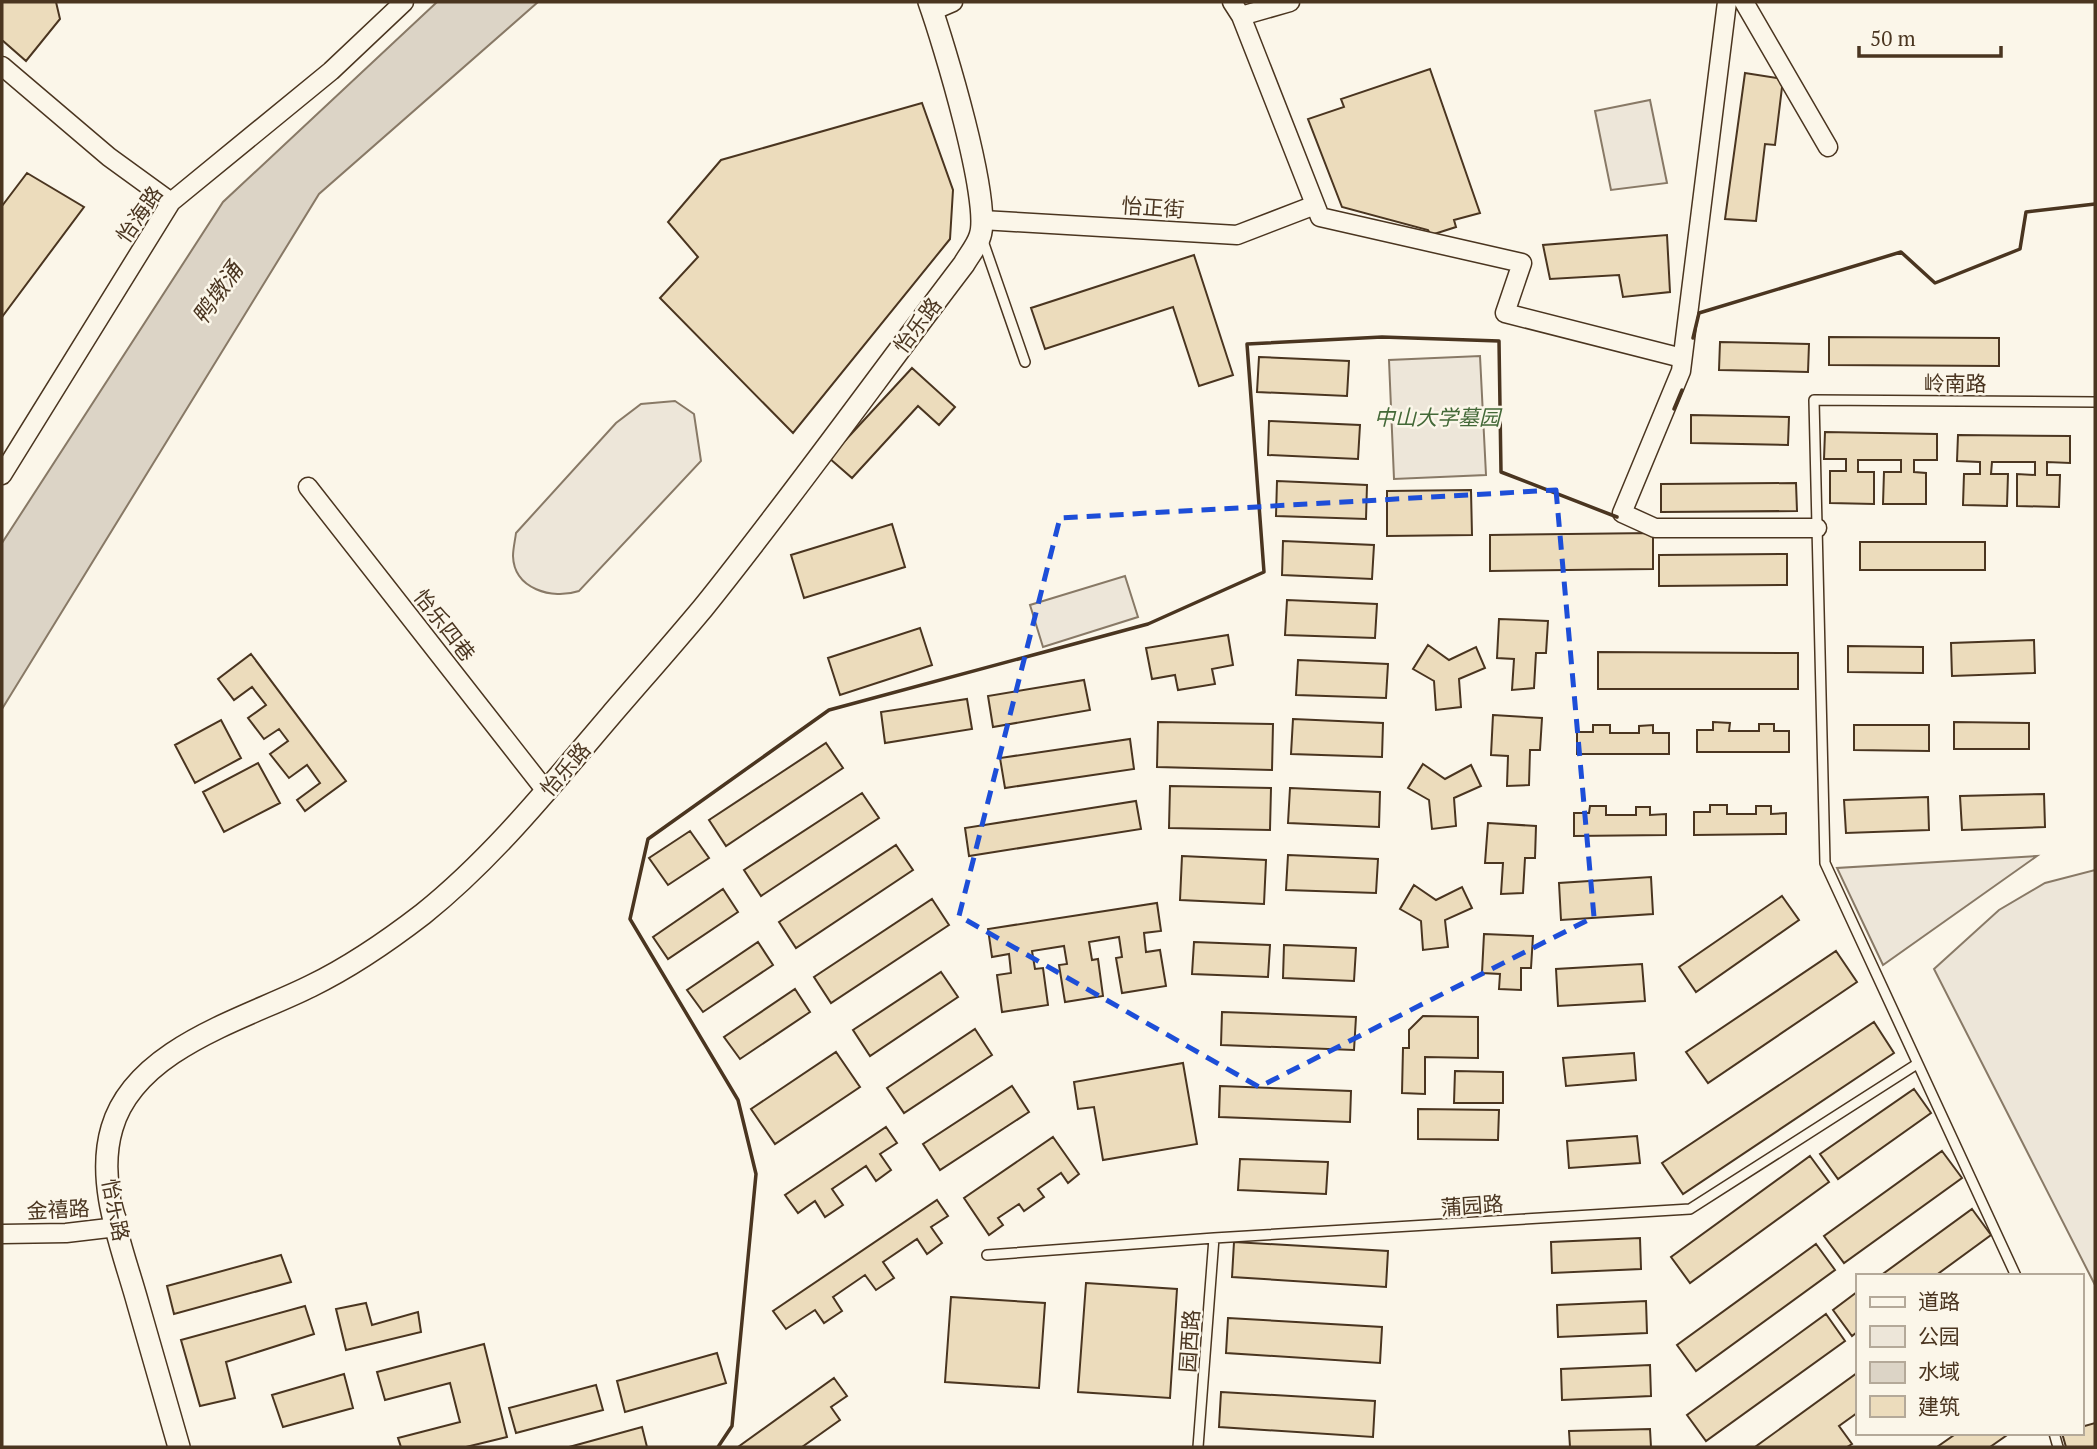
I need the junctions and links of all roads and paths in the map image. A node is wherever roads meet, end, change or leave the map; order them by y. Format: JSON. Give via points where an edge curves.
{"nodes":[{"id":1,"x":404,"y":2,"type":"edge"},
{"id":2,"x":953,"y":2,"type":"edge"},
{"id":3,"x":1290,"y":2,"type":"edge"},
{"id":4,"x":1727,"y":2,"type":"edge"},
{"id":5,"x":1744,"y":2,"type":"edge"},
{"id":6,"x":931,"y":6,"type":"edge"},
{"id":7,"x":1236,"y":9,"type":"edge"},
{"id":8,"x":2,"y":66,"type":"edge"},
{"id":9,"x":1828,"y":146,"type":"dead end"},
{"id":10,"x":171,"y":202,"type":"junction"},
{"id":11,"x":1315,"y":205,"type":"junction"},
{"id":12,"x":981,"y":228,"type":"junction"},
{"id":13,"x":1682,"y":358,"type":"junction"},
{"id":14,"x":1025,"y":362,"type":"dead end"},
{"id":15,"x":2095,"y":402,"type":"edge"},
{"id":16,"x":2,"y":475,"type":"edge"},
{"id":17,"x":308,"y":487,"type":"dead end"},
{"id":18,"x":1817,"y":528,"type":"junction"},
{"id":19,"x":546,"y":791,"type":"junction"},
{"id":20,"x":1917,"y":1064,"type":"junction"},
{"id":21,"x":117,"y":1227,"type":"junction"},
{"id":22,"x":2,"y":1234,"type":"edge"},
{"id":23,"x":1214,"y":1238,"type":"junction"},
{"id":24,"x":987,"y":1255,"type":"dead end"},
{"id":25,"x":2016,"y":1274,"type":"edge"},
{"id":26,"x":179,"y":1447,"type":"edge"},
{"id":27,"x":1198,"y":1447,"type":"edge"}],
"edges":[{"from":1,"to":10,"type":"street","name":"怡海路","via":[[331,71]]},
{"from":2,"to":6,"type":"street"},
{"from":3,"to":7,"type":"street"},
{"from":4,"to":13,"type":"street"},
{"from":5,"to":9,"type":"street"},
{"from":6,"to":12,"type":"street","via":[[975,168]]},
{"from":7,"to":11,"type":"street"},
{"from":8,"to":10,"type":"street"},
{"from":10,"to":16,"type":"street","name":"怡海路"},
{"from":11,"to":12,"type":"street","name":"怡正街","via":[[1237,235]]},
{"from":11,"to":13,"type":"street","via":[[1320,217],[1522,263],[1505,313]]},
{"from":12,"to":14,"type":"lane"},
{"from":12,"to":19,"type":"street","name":"怡乐路","via":[[964,264],[703,608]]},
{"from":13,"to":18,"type":"street","via":[[1681,371],[1622,513],[1655,528]]},
{"from":15,"to":18,"type":"lane","name":"岭南路","via":[[1814,400]]},
{"from":17,"to":19,"type":"street","name":"怡乐四巷"},
{"from":18,"to":20,"type":"lane","via":[[1825,863]]},
{"from":19,"to":21,"type":"street","name":"怡乐路","via":[[472,870],[401,930],[314,985],[204,1035],[172,1054],[134,1087],[112,1128],[108,1158]]},
{"from":20,"to":23,"type":"lane","name":"蒲园路","via":[[1690,1209]]},
{"from":20,"to":25,"type":"lane"},
{"from":21,"to":22,"type":"street","name":"金禧路"},
{"from":21,"to":26,"type":"street","name":"怡乐路"},
{"from":23,"to":24,"type":"lane","name":"蒲园路"},
{"from":23,"to":27,"type":"lane","name":"园西路"}]}
